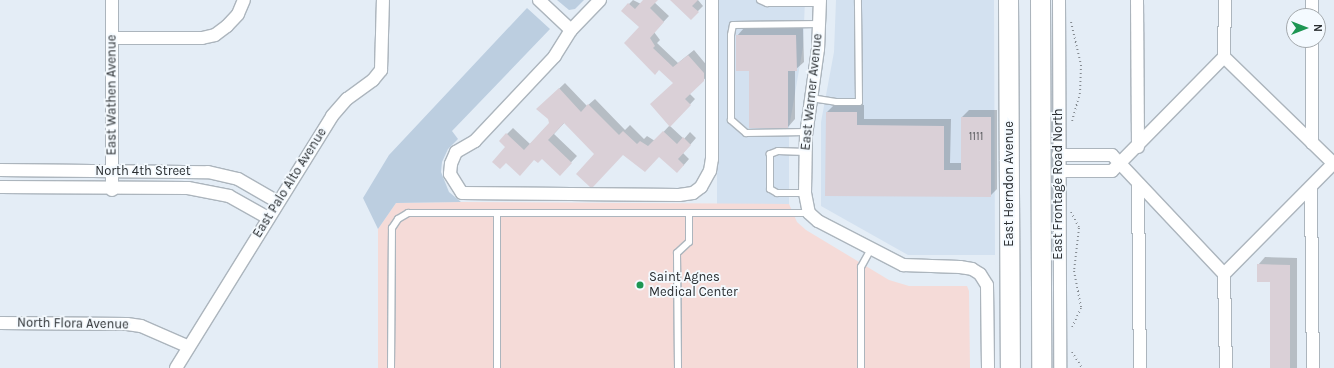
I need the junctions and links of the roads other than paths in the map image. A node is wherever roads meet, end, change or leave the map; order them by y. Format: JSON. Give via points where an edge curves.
{"nodes":[{"id":1,"x":112,"y":0,"type":"edge"},
{"id":2,"x":244,"y":0,"type":"edge"},
{"id":3,"x":382,"y":0,"type":"edge"},
{"id":4,"x":539,"y":0,"type":"edge"},
{"id":5,"x":600,"y":0,"type":"edge"},
{"id":6,"x":712,"y":0,"type":"edge"},
{"id":7,"x":760,"y":0,"type":"edge"},
{"id":8,"x":858,"y":0,"type":"edge"},
{"id":9,"x":1008,"y":0,"type":"edge"},
{"id":10,"x":1040,"y":0,"type":"edge"},
{"id":11,"x":1059,"y":0,"type":"edge"},
{"id":12,"x":1137,"y":0,"type":"edge"},
{"id":13,"x":1225,"y":0,"type":"edge"},
{"id":14,"x":820,"y":1,"type":"edge"},
{"id":15,"x":820,"y":24,"type":"junction"},
{"id":16,"x":571,"y":30,"type":"junction"},
{"id":17,"x":112,"y":38,"type":"junction"},
{"id":18,"x":1312,"y":48,"type":"edge"},
{"id":19,"x":1224,"y":57,"type":"junction"},
{"id":20,"x":811,"y":98,"type":"junction"},
{"id":21,"x":806,"y":132,"type":"junction"},
{"id":22,"x":1312,"y":143,"type":"junction"},
{"id":23,"x":1138,"y":147,"type":"junction"},
{"id":24,"x":805,"y":152,"type":"junction"},
{"id":25,"x":1058,"y":155,"type":"junction"},
{"id":26,"x":1121,"y":163,"type":"junction"},
{"id":27,"x":1334,"y":164,"type":"edge"},
{"id":28,"x":0,"y":170,"type":"edge"},
{"id":29,"x":112,"y":171,"type":"junction"},
{"id":30,"x":1058,"y":171,"type":"junction"},
{"id":31,"x":1138,"y":185,"type":"junction"},
{"id":32,"x":0,"y":188,"type":"edge"},
{"id":33,"x":1311,"y":188,"type":"junction"},
{"id":34,"x":112,"y":190,"type":"junction"},
{"id":35,"x":805,"y":193,"type":"junction"},
{"id":36,"x":278,"y":202,"type":"junction"},
{"id":37,"x":689,"y":213,"type":"junction"},
{"id":38,"x":809,"y":213,"type":"junction"},
{"id":39,"x":497,"y":214,"type":"junction"},
{"id":40,"x":268,"y":218,"type":"junction"},
{"id":41,"x":870,"y":249,"type":"junction"},
{"id":42,"x":1224,"y":274,"type":"junction"},
{"id":43,"x":0,"y":323,"type":"edge"},
{"id":44,"x":189,"y":347,"type":"junction"},
{"id":45,"x":176,"y":368,"type":"edge"},
{"id":46,"x":391,"y":368,"type":"edge"},
{"id":47,"x":497,"y":368,"type":"edge"},
{"id":48,"x":678,"y":368,"type":"edge"},
{"id":49,"x":861,"y":368,"type":"edge"},
{"id":50,"x":988,"y":368,"type":"edge"},
{"id":51,"x":1010,"y":368,"type":"edge"},
{"id":52,"x":1041,"y":368,"type":"edge"},
{"id":53,"x":1060,"y":368,"type":"edge"},
{"id":54,"x":1140,"y":368,"type":"edge"},
{"id":55,"x":1226,"y":368,"type":"edge"},
{"id":56,"x":1313,"y":368,"type":"edge"}],
"edges":[{"from":1,"to":17,"type":"street","name":"East Wathen Avenue"},
{"from":2,"to":17,"type":"street","via":[[234,18],[215,34],[202,38]]},
{"from":3,"to":36,"type":"street","name":"East Palo Alto Avenue","via":[[381,70],[373,80],[347,99],[332,116]]},
{"from":4,"to":16,"type":"street"},
{"from":5,"to":16,"type":"street"},
{"from":6,"to":16,"type":"street","via":[[712,159],[710,172],[701,187],[693,193],[679,195],[462,193],[450,174],[456,152],[475,141],[555,56]]},
{"from":7,"to":14,"type":"lane","via":[[767,3]]},
{"from":8,"to":20,"type":"lane","via":[[859,102]]},
{"from":9,"to":51,"type":"main road","name":"East Herndon Avenue"},
{"from":10,"to":52,"type":"main road"},
{"from":11,"to":25,"type":"street","name":"East Frontage Road North"},
{"from":12,"to":23,"type":"street"},
{"from":13,"to":19,"type":"street"},
{"from":14,"to":15,"type":"street","name":"East Warner Avenue"},
{"from":15,"to":20,"type":"street","name":"East Warner Avenue"},
{"from":15,"to":21,"type":"lane","via":[[733,25],[731,35],[731,120],[746,133]]},
{"from":17,"to":29,"type":"street","name":"East Wathen Avenue"},
{"from":18,"to":22,"type":"street"},
{"from":19,"to":22,"type":"street"},
{"from":19,"to":23,"type":"street"},
{"from":20,"to":21,"type":"street","name":"East Warner Avenue"},
{"from":21,"to":24,"type":"street","name":"East Warner Avenue"},
{"from":22,"to":27,"type":"street"},
{"from":23,"to":26,"type":"street"},
{"from":24,"to":35,"type":"street","name":"East Warner Avenue"},
{"from":24,"to":35,"type":"lane","via":[[778,151],[770,154],[770,189],[777,193]]},
{"from":25,"to":26,"type":"street","via":[[1112,155]]},
{"from":25,"to":30,"type":"street","name":"East Frontage Road North"},
{"from":26,"to":30,"type":"street","via":[[1112,171]]},
{"from":26,"to":31,"type":"street"},
{"from":27,"to":33,"type":"street"},
{"from":28,"to":29,"type":"street","name":"North 4th Street"},
{"from":29,"to":34,"type":"street","name":"East Wathen Avenue"},
{"from":29,"to":36,"type":"street","name":"North 4th Street","via":[[187,171],[227,175]]},
{"from":30,"to":53,"type":"street","name":"East Frontage Road North"},
{"from":31,"to":42,"type":"street"},
{"from":31,"to":54,"type":"street"},
{"from":32,"to":34,"type":"street","name":"North 4th Street"},
{"from":33,"to":42,"type":"street"},
{"from":33,"to":56,"type":"street"},
{"from":34,"to":40,"type":"street","name":"North 4th Street","via":[[207,190],[243,202]]},
{"from":35,"to":38,"type":"street","name":"East Warner Avenue"},
{"from":36,"to":40,"type":"street","name":"East Palo Alto Avenue"},
{"from":37,"to":38,"type":"lane"},
{"from":37,"to":39,"type":"lane"},
{"from":37,"to":48,"type":"lane","via":[[689,242],[678,253]]},
{"from":38,"to":41,"type":"street","via":[[818,221]]},
{"from":39,"to":46,"type":"lane","via":[[408,213],[394,223],[391,234]]},
{"from":39,"to":47,"type":"lane"},
{"from":40,"to":44,"type":"street","name":"East Palo Alto Avenue"},
{"from":41,"to":49,"type":"lane","via":[[861,268]]},
{"from":41,"to":50,"type":"street","via":[[903,265],[960,267],[972,269],[980,274],[987,285]]},
{"from":42,"to":55,"type":"street"},
{"from":43,"to":44,"type":"street","name":"North Flora Avenue","via":[[127,324],[141,326]]},
{"from":44,"to":45,"type":"street","name":"East Palo Alto Avenue"}]}
